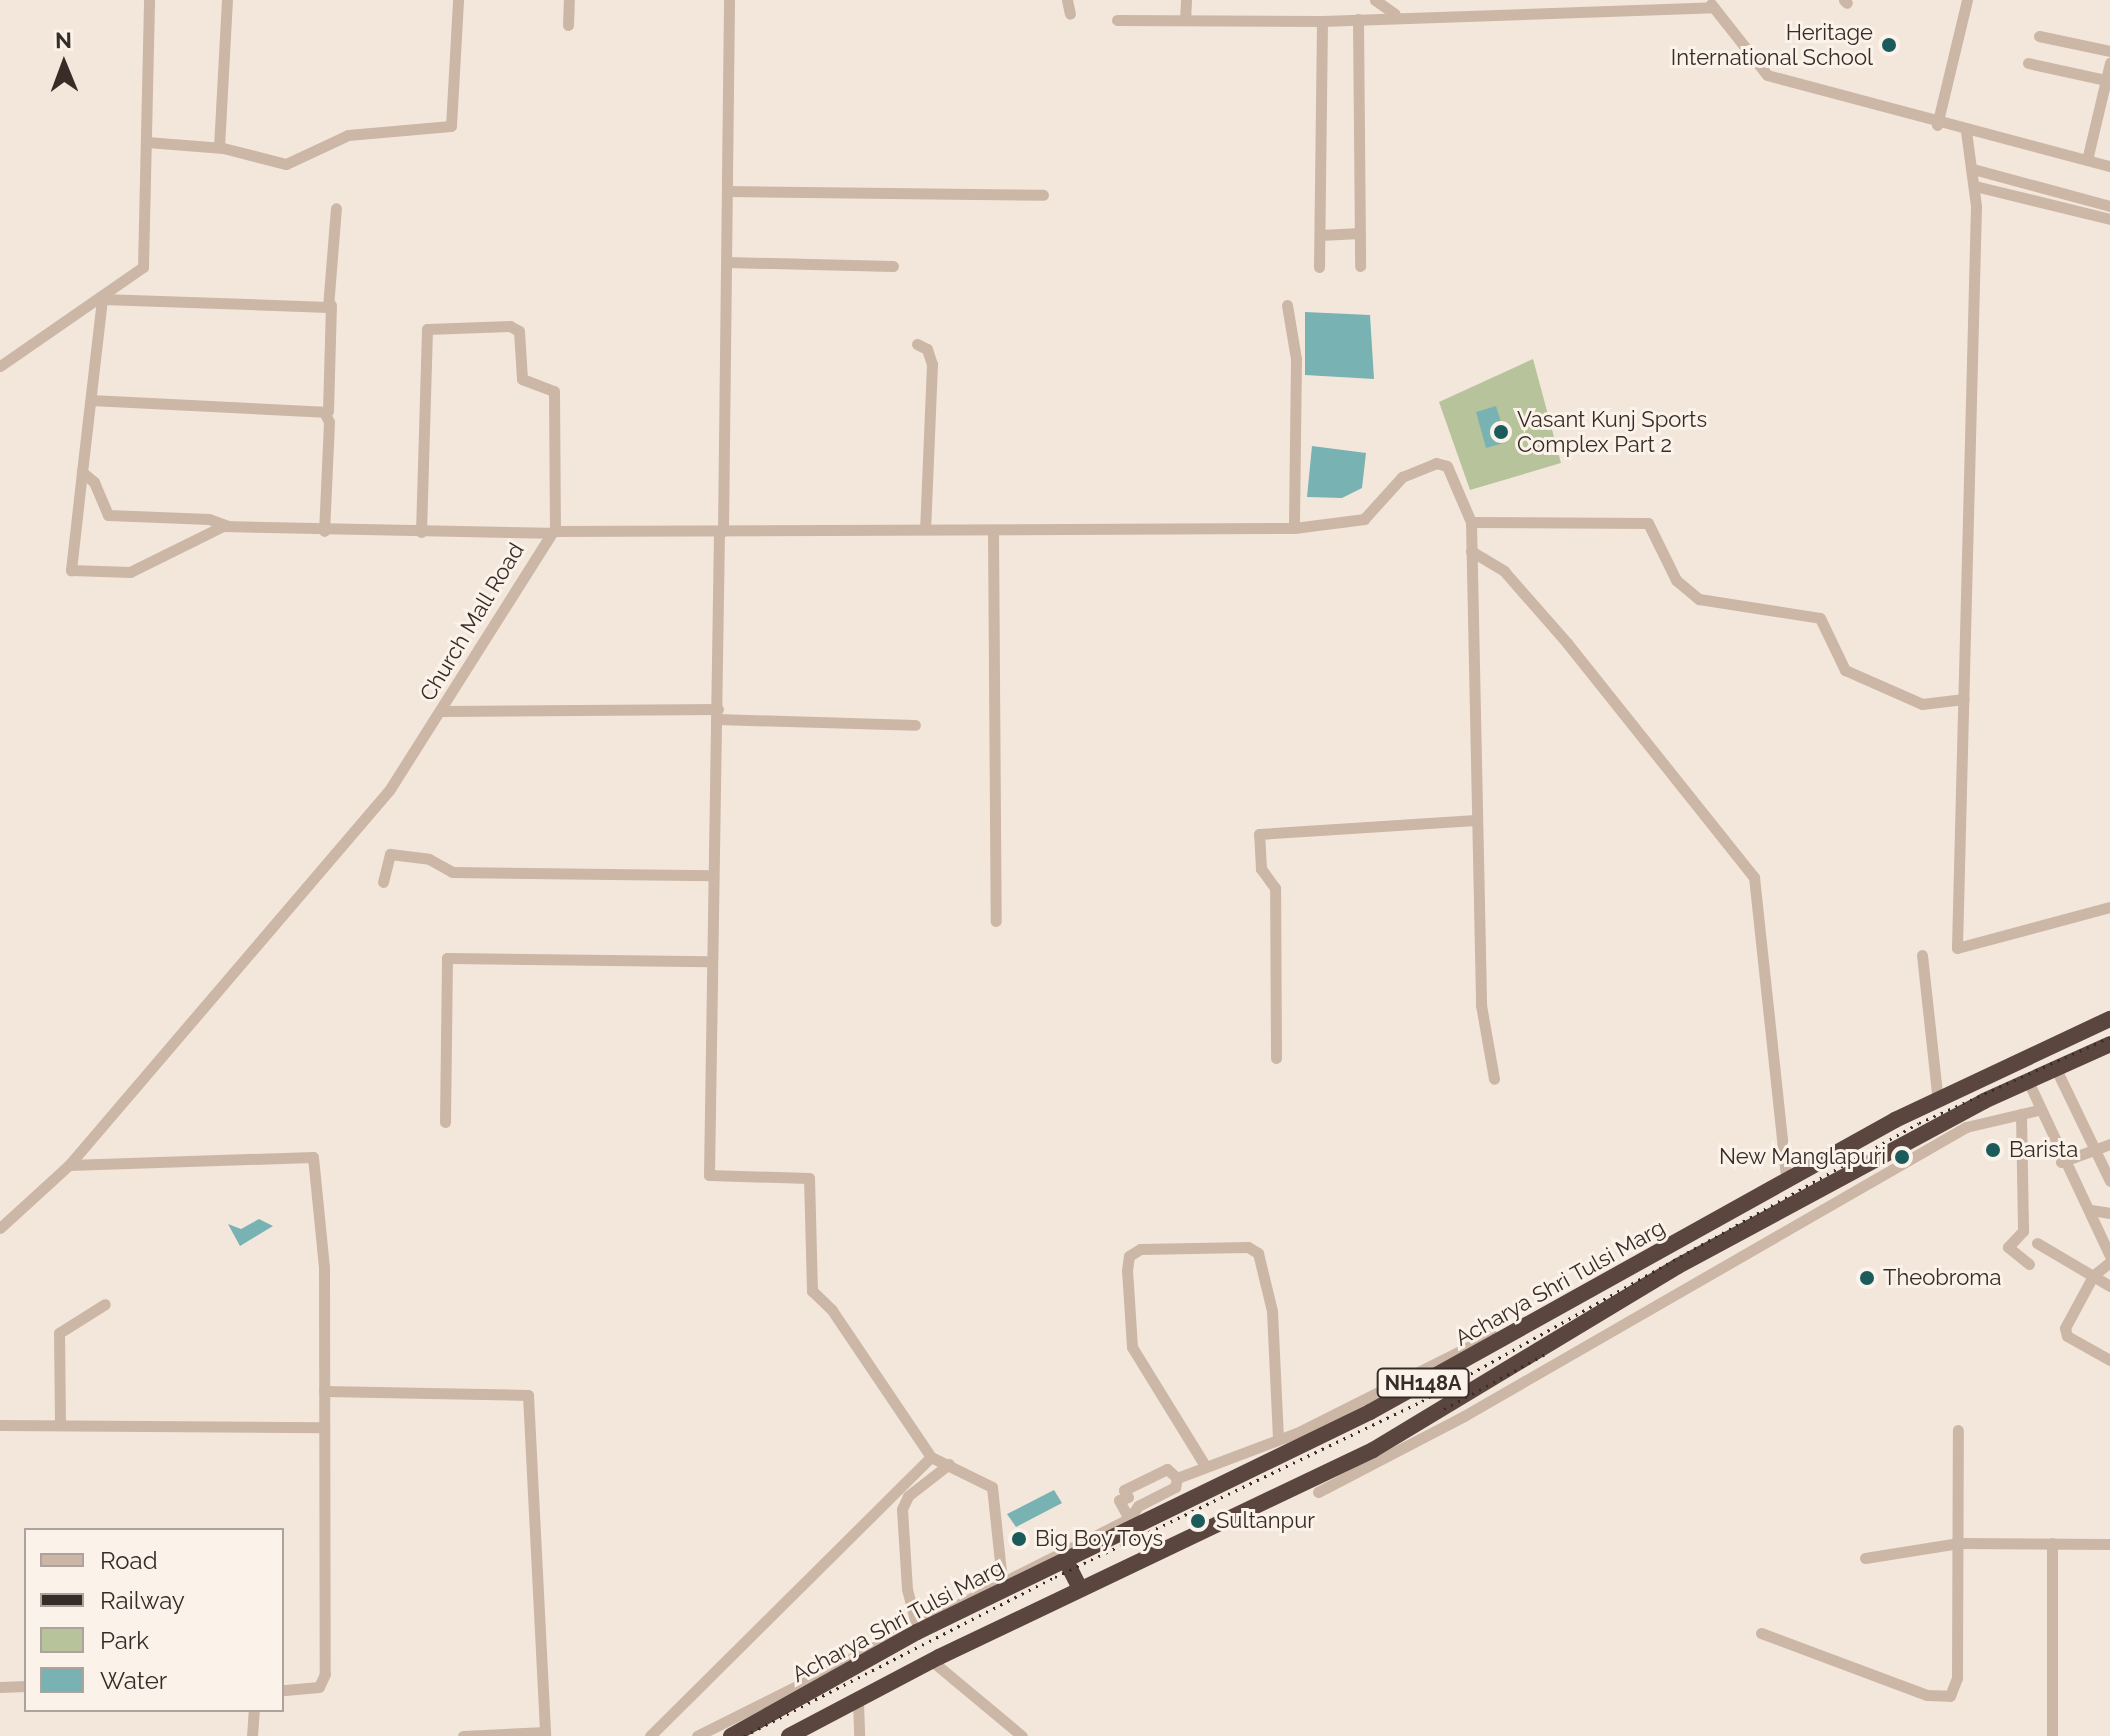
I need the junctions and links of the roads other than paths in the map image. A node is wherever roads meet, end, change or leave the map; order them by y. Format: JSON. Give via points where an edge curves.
{"nodes":[{"id":1,"x":149,"y":0,"type":"edge"},
{"id":2,"x":227,"y":0,"type":"edge"},
{"id":3,"x":458,"y":0,"type":"edge"},
{"id":4,"x":569,"y":0,"type":"edge"},
{"id":5,"x":729,"y":0,"type":"edge"},
{"id":6,"x":1067,"y":0,"type":"edge"},
{"id":7,"x":1186,"y":0,"type":"edge"},
{"id":8,"x":1375,"y":0,"type":"edge"},
{"id":9,"x":1468,"y":0,"type":"edge"},
{"id":10,"x":1967,"y":0,"type":"edge"},
{"id":11,"x":1711,"y":4,"type":"edge"},
{"id":12,"x":1645,"y":5,"type":"edge"},
{"id":13,"x":1477,"y":12,"type":"junction"},
{"id":14,"x":1070,"y":14,"type":"dead end"},
{"id":15,"x":1395,"y":14,"type":"junction"},
{"id":16,"x":1358,"y":19,"type":"junction"},
{"id":17,"x":1117,"y":20,"type":"dead end"},
{"id":18,"x":1185,"y":20,"type":"junction"},
{"id":19,"x":1322,"y":21,"type":"junction"},
{"id":20,"x":568,"y":25,"type":"dead end"},
{"id":21,"x":2039,"y":36,"type":"dead end"},
{"id":22,"x":2110,"y":51,"type":"edge"},
{"id":23,"x":2028,"y":63,"type":"dead end"},
{"id":24,"x":2110,"y":63,"type":"edge"},
{"id":25,"x":2106,"y":80,"type":"junction"},
{"id":26,"x":1937,"y":125,"type":"junction"},
{"id":27,"x":1966,"y":131,"type":"junction"},
{"id":28,"x":147,"y":142,"type":"junction"},
{"id":29,"x":219,"y":147,"type":"junction"},
{"id":30,"x":2087,"y":160,"type":"junction"},
{"id":31,"x":2110,"y":166,"type":"edge"},
{"id":32,"x":1973,"y":169,"type":"junction"},
{"id":33,"x":1975,"y":186,"type":"junction"},
{"id":34,"x":728,"y":191,"type":"junction"},
{"id":35,"x":1043,"y":195,"type":"dead end"},
{"id":36,"x":2110,"y":206,"type":"edge"},
{"id":37,"x":336,"y":208,"type":"dead end"},
{"id":38,"x":2110,"y":219,"type":"edge"},
{"id":39,"x":1360,"y":233,"type":"junction"},
{"id":40,"x":1320,"y":235,"type":"junction"},
{"id":41,"x":727,"y":262,"type":"junction"},
{"id":42,"x":893,"y":266,"type":"dead end"},
{"id":43,"x":1360,"y":266,"type":"dead end"},
{"id":44,"x":1319,"y":267,"type":"dead end"},
{"id":45,"x":102,"y":299,"type":"junction"},
{"id":46,"x":331,"y":305,"type":"junction"},
{"id":47,"x":1287,"y":305,"type":"dead end"},
{"id":48,"x":917,"y":344,"type":"dead end"},
{"id":49,"x":0,"y":366,"type":"edge"},
{"id":50,"x":91,"y":400,"type":"junction"},
{"id":51,"x":328,"y":411,"type":"dead end"},
{"id":52,"x":82,"y":472,"type":"junction"},
{"id":53,"x":1471,"y":522,"type":"junction"},
{"id":54,"x":228,"y":526,"type":"junction"},
{"id":55,"x":925,"y":528,"type":"junction"},
{"id":56,"x":1294,"y":528,"type":"junction"},
{"id":57,"x":324,"y":531,"type":"junction"},
{"id":58,"x":421,"y":532,"type":"junction"},
{"id":59,"x":552,"y":532,"type":"junction"},
{"id":60,"x":721,"y":532,"type":"junction"},
{"id":61,"x":993,"y":532,"type":"junction"},
{"id":62,"x":1471,"y":551,"type":"junction"},
{"id":63,"x":1964,"y":699,"type":"junction"},
{"id":64,"x":443,"y":711,"type":"junction"},
{"id":65,"x":717,"y":714,"type":"junction"},
{"id":66,"x":915,"y":725,"type":"dead end"},
{"id":67,"x":1476,"y":820,"type":"junction"},
{"id":68,"x":712,"y":875,"type":"junction"},
{"id":69,"x":383,"y":882,"type":"dead end"},
{"id":70,"x":2110,"y":907,"type":"edge"},
{"id":71,"x":996,"y":921,"type":"dead end"},
{"id":72,"x":1922,"y":955,"type":"dead end"},
{"id":73,"x":709,"y":961,"type":"junction"},
{"id":74,"x":2110,"y":1017,"type":"edge"},
{"id":75,"x":2110,"y":1044,"type":"edge"},
{"id":76,"x":1276,"y":1058,"type":"dead end"},
{"id":77,"x":2056,"y":1069,"type":"junction"},
{"id":78,"x":1982,"y":1077,"type":"junction"},
{"id":79,"x":1494,"y":1079,"type":"dead end"},
{"id":80,"x":2028,"y":1081,"type":"junction"},
{"id":81,"x":1937,"y":1093,"type":"junction"},
{"id":82,"x":1994,"y":1096,"type":"junction"},
{"id":83,"x":2038,"y":1110,"type":"junction"},
{"id":84,"x":2021,"y":1114,"type":"junction"},
{"id":85,"x":445,"y":1122,"type":"dead end"},
{"id":86,"x":2110,"y":1144,"type":"edge"},
{"id":87,"x":2095,"y":1147,"type":"junction"},
{"id":88,"x":2061,"y":1162,"type":"junction"},
{"id":89,"x":69,"y":1165,"type":"junction"},
{"id":90,"x":1786,"y":1175,"type":"junction"},
{"id":91,"x":2110,"y":1181,"type":"edge"},
{"id":92,"x":2091,"y":1210,"type":"junction"},
{"id":93,"x":2110,"y":1213,"type":"edge"},
{"id":94,"x":0,"y":1228,"type":"edge"},
{"id":95,"x":2037,"y":1243,"type":"dead end"},
{"id":96,"x":2110,"y":1259,"type":"edge"},
{"id":97,"x":2029,"y":1264,"type":"dead end"},
{"id":98,"x":2093,"y":1276,"type":"junction"},
{"id":99,"x":2110,"y":1286,"type":"edge"},
{"id":100,"x":105,"y":1304,"type":"dead end"},
{"id":101,"x":2110,"y":1360,"type":"edge"},
{"id":102,"x":324,"y":1391,"type":"junction"},
{"id":103,"x":0,"y":1425,"type":"edge"},
{"id":104,"x":60,"y":1425,"type":"junction"},
{"id":105,"x":324,"y":1427,"type":"junction"},
{"id":106,"x":1958,"y":1430,"type":"dead end"},
{"id":107,"x":1278,"y":1439,"type":"junction"},
{"id":108,"x":931,"y":1457,"type":"junction"},
{"id":109,"x":949,"y":1464,"type":"junction"},
{"id":110,"x":1204,"y":1464,"type":"junction"},
{"id":111,"x":1177,"y":1478,"type":"junction"},
{"id":112,"x":1318,"y":1492,"type":"dead end"},
{"id":113,"x":1129,"y":1519,"type":"junction"},
{"id":114,"x":1959,"y":1543,"type":"junction"},
{"id":115,"x":2052,"y":1543,"type":"junction"},
{"id":116,"x":2110,"y":1544,"type":"edge"},
{"id":117,"x":1865,"y":1558,"type":"dead end"},
{"id":118,"x":1066,"y":1561,"type":"junction"},
{"id":119,"x":1002,"y":1580,"type":"junction"},
{"id":120,"x":1080,"y":1588,"type":"junction"},
{"id":121,"x":917,"y":1628,"type":"junction"},
{"id":122,"x":1761,"y":1633,"type":"dead end"},
{"id":123,"x":932,"y":1661,"type":"junction"},
{"id":124,"x":24,"y":1686,"type":"edge"},
{"id":125,"x":0,"y":1687,"type":"edge"},
{"id":126,"x":284,"y":1690,"type":"edge"},
{"id":127,"x":858,"y":1702,"type":"junction"},
{"id":128,"x":254,"y":1712,"type":"edge"},
{"id":129,"x":545,"y":1734,"type":"edge"},
{"id":130,"x":252,"y":1736,"type":"edge"},
{"id":131,"x":463,"y":1736,"type":"edge"},
{"id":132,"x":650,"y":1736,"type":"edge"},
{"id":133,"x":697,"y":1736,"type":"edge"},
{"id":134,"x":731,"y":1736,"type":"edge"},
{"id":135,"x":789,"y":1736,"type":"edge"},
{"id":136,"x":859,"y":1736,"type":"edge"},
{"id":137,"x":1022,"y":1736,"type":"edge"},
{"id":138,"x":2052,"y":1736,"type":"edge"}],
"edges":[{"from":1,"to":28,"type":"street"},
{"from":2,"to":29,"type":"street"},
{"from":3,"to":29,"type":"street","via":[[451,126],[348,135],[286,164]]},
{"from":4,"to":20,"type":"street"},
{"from":5,"to":34,"type":"street"},
{"from":6,"to":14,"type":"street"},
{"from":7,"to":18,"type":"street"},
{"from":8,"to":15,"type":"street"},
{"from":9,"to":13,"type":"street"},
{"from":10,"to":26,"type":"street"},
{"from":11,"to":12,"type":"street"},
{"from":11,"to":26,"type":"street","via":[[1767,75]]},
{"from":12,"to":13,"type":"street"},
{"from":13,"to":15,"type":"street"},
{"from":15,"to":16,"type":"street"},
{"from":16,"to":19,"type":"street"},
{"from":16,"to":39,"type":"street"},
{"from":17,"to":18,"type":"street"},
{"from":18,"to":19,"type":"street"},
{"from":19,"to":40,"type":"street"},
{"from":21,"to":22,"type":"street"},
{"from":23,"to":25,"type":"street"},
{"from":24,"to":25,"type":"street"},
{"from":25,"to":30,"type":"street"},
{"from":26,"to":27,"type":"street"},
{"from":27,"to":30,"type":"street"},
{"from":27,"to":32,"type":"street"},
{"from":28,"to":29,"type":"street"},
{"from":28,"to":45,"type":"street","via":[[143,267]]},
{"from":30,"to":31,"type":"street"},
{"from":32,"to":33,"type":"street"},
{"from":32,"to":36,"type":"street"},
{"from":33,"to":38,"type":"street"},
{"from":33,"to":63,"type":"street"},
{"from":34,"to":35,"type":"street"},
{"from":34,"to":41,"type":"street"},
{"from":37,"to":46,"type":"street"},
{"from":39,"to":40,"type":"street"},
{"from":39,"to":43,"type":"street"},
{"from":40,"to":44,"type":"street"},
{"from":41,"to":42,"type":"street"},
{"from":41,"to":60,"type":"street"},
{"from":45,"to":46,"type":"street"},
{"from":45,"to":49,"type":"street"},
{"from":45,"to":50,"type":"street"},
{"from":46,"to":51,"type":"street"},
{"from":47,"to":56,"type":"street","via":[[1296,359]]},
{"from":48,"to":55,"type":"street","via":[[927,349],[932,364]]},
{"from":50,"to":52,"type":"street"},
{"from":50,"to":57,"type":"street","via":[[324,412],[329,422]]},
{"from":52,"to":54,"type":"street","via":[[94,482],[108,515],[209,519]]},
{"from":52,"to":54,"type":"street","via":[[71,570],[130,572]]},
{"from":53,"to":56,"type":"street","name":"Church Mall Road","via":[[1452,471],[1436,463],[1402,477],[1364,519]]},
{"from":53,"to":62,"type":"street"},
{"from":53,"to":63,"type":"street","via":[[1648,523],[1672,573],[1699,599],[1820,618],[1845,670],[1922,704]]},
{"from":54,"to":57,"type":"street"},
{"from":55,"to":60,"type":"street","name":"Church Mall Road"},
{"from":55,"to":61,"type":"street","name":"Church Mall Road"},
{"from":56,"to":61,"type":"street","name":"Church Mall Road"},
{"from":57,"to":58,"type":"street"},
{"from":58,"to":59,"type":"street"},
{"from":58,"to":59,"type":"street","via":[[427,329],[510,326],[519,331],[522,379],[554,391]]},
{"from":59,"to":60,"type":"street","name":"Church Mall Road"},
{"from":59,"to":64,"type":"street","name":"Church Mall Road"},
{"from":60,"to":65,"type":"street"},
{"from":61,"to":71,"type":"street"},
{"from":62,"to":67,"type":"street"},
{"from":62,"to":90,"type":"street","via":[[1504,571],[1567,643],[1754,877]]},
{"from":63,"to":70,"type":"street","via":[[1957,948]]},
{"from":64,"to":65,"type":"street"},
{"from":64,"to":89,"type":"street","name":"Church Mall Road","via":[[390,789]]},
{"from":65,"to":66,"type":"street"},
{"from":65,"to":68,"type":"street"},
{"from":67,"to":76,"type":"street","via":[[1259,834],[1261,869],[1275,888]]},
{"from":67,"to":79,"type":"street","via":[[1482,1021]]},
{"from":68,"to":69,"type":"street","via":[[452,872],[429,859],[390,854]]},
{"from":68,"to":73,"type":"street"},
{"from":72,"to":81,"type":"street"},
{"from":73,"to":85,"type":"street","via":[[447,958]]},
{"from":73,"to":108,"type":"street","via":[[709,1177],[809,1178],[812,1291],[832,1310]]},
{"from":74,"to":78,"type":"highway","name":"Acharya Shri Tulsi Marg","number":"NH148A"},
{"from":74,"to":81,"type":"street"},
{"from":75,"to":77,"type":"highway","name":"Acharya Shri Tulsi Marg","number":"NH148A"},
{"from":77,"to":80,"type":"highway","name":"Acharya Shri Tulsi Marg","number":"NH148A"},
{"from":77,"to":87,"type":"street"},
{"from":78,"to":82,"type":"highway"},
{"from":78,"to":118,"type":"highway","name":"Acharya Shri Tulsi Marg","number":"NH148A","via":[[1370,1412]]},
{"from":80,"to":82,"type":"highway","name":"Acharya Shri Tulsi Marg","number":"NH148A"},
{"from":80,"to":83,"type":"street"},
{"from":81,"to":90,"type":"street"},
{"from":82,"to":120,"type":"highway","name":"Acharya Shri Tulsi Marg","number":"NH148A","via":[[1678,1266],[1373,1450]]},
{"from":83,"to":84,"type":"street"},
{"from":83,"to":88,"type":"street"},
{"from":84,"to":97,"type":"street","via":[[2023,1231],[2008,1247]]},
{"from":84,"to":112,"type":"street","via":[[1966,1127],[1464,1416]]},
{"from":86,"to":87,"type":"street"},
{"from":87,"to":88,"type":"street"},
{"from":87,"to":91,"type":"street"},
{"from":88,"to":92,"type":"street"},
{"from":89,"to":94,"type":"street","name":"Church Mall Road"},
{"from":89,"to":102,"type":"street","via":[[312,1155],[324,1267]]},
{"from":90,"to":107,"type":"street","via":[[1612,1274]]},
{"from":92,"to":93,"type":"street"},
{"from":92,"to":96,"type":"street"},
{"from":95,"to":98,"type":"street"},
{"from":96,"to":98,"type":"street"},
{"from":98,"to":99,"type":"street"},
{"from":98,"to":101,"type":"street","via":[[2065,1333]]},
{"from":100,"to":104,"type":"street","via":[[59,1333]]},
{"from":102,"to":105,"type":"street"},
{"from":102,"to":129,"type":"street","via":[[527,1393]]},
{"from":103,"to":104,"type":"street"},
{"from":104,"to":105,"type":"street"},
{"from":105,"to":126,"type":"street","via":[[325,1674],[319,1687]]},
{"from":106,"to":114,"type":"street"},
{"from":107,"to":110,"type":"street"},
{"from":107,"to":110,"type":"street","via":[[1272,1311],[1258,1253],[1248,1247],[1140,1249],[1129,1256],[1127,1270],[1132,1347]]},
{"from":108,"to":109,"type":"street"},
{"from":108,"to":132,"type":"street"},
{"from":109,"to":119,"type":"street","via":[[985,1481],[995,1493]]},
{"from":109,"to":121,"type":"street","via":[[908,1496],[902,1509],[907,1589]]},
{"from":110,"to":111,"type":"street"},
{"from":111,"to":113,"type":"street","via":[[1175,1487],[1138,1506]]},
{"from":111,"to":113,"type":"street","via":[[1167,1469],[1124,1490],[1128,1497],[1119,1500]]},
{"from":113,"to":119,"type":"street"},
{"from":114,"to":115,"type":"street"},
{"from":114,"to":117,"type":"street"},
{"from":114,"to":122,"type":"street","via":[[1957,1678],[1950,1696],[1927,1695]]},
{"from":115,"to":116,"type":"street"},
{"from":115,"to":138,"type":"street"},
{"from":118,"to":120,"type":"highway"},
{"from":118,"to":121,"type":"highway","name":"Acharya Shri Tulsi Marg","number":"NH148A"},
{"from":119,"to":121,"type":"street"},
{"from":120,"to":123,"type":"highway","name":"Acharya Shri Tulsi Marg","number":"NH148A"},
{"from":121,"to":133,"type":"street"},
{"from":121,"to":134,"type":"highway","name":"Acharya Shri Tulsi Marg","number":"NH148A"},
{"from":123,"to":127,"type":"highway","name":"Acharya Shri Tulsi Marg","number":"NH148A"},
{"from":123,"to":137,"type":"street"},
{"from":124,"to":125,"type":"street"},
{"from":127,"to":135,"type":"highway","name":"Acharya Shri Tulsi Marg","number":"NH148A"},
{"from":127,"to":136,"type":"street"},
{"from":128,"to":130,"type":"street"},
{"from":129,"to":131,"type":"street"}]}
